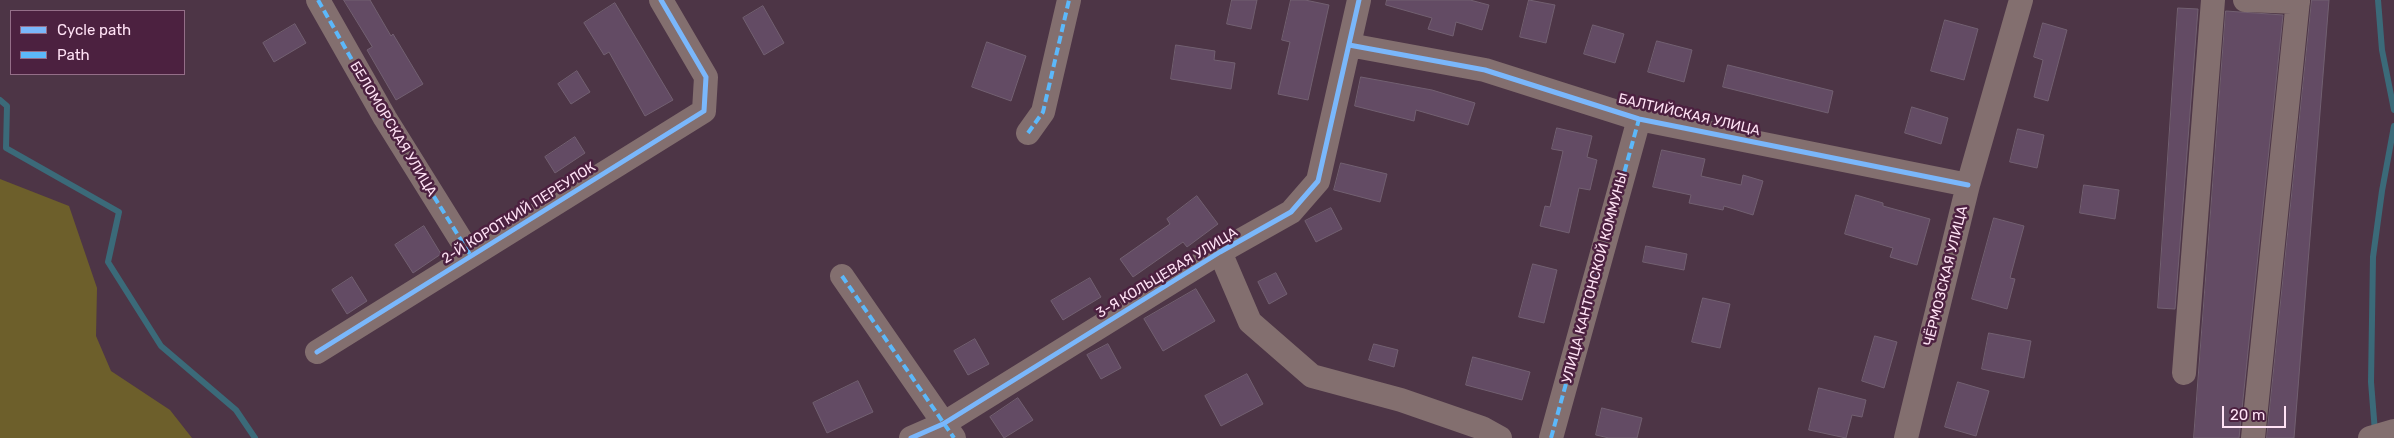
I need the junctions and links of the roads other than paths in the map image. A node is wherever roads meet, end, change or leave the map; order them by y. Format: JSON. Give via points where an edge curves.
{"nodes":[{"id":1,"x":318,"y":0,"type":"edge"},
{"id":2,"x":661,"y":0,"type":"edge"},
{"id":3,"x":1069,"y":0,"type":"edge"},
{"id":4,"x":1359,"y":0,"type":"edge"},
{"id":5,"x":2021,"y":0,"type":"edge"},
{"id":6,"x":2213,"y":0,"type":"edge"},
{"id":7,"x":2244,"y":0,"type":"edge"},
{"id":8,"x":2298,"y":1,"type":"edge"},
{"id":9,"x":1349,"y":45,"type":"junction"},
{"id":10,"x":1639,"y":119,"type":"junction"},
{"id":11,"x":1028,"y":133,"type":"dead end"},
{"id":12,"x":1968,"y":185,"type":"junction"},
{"id":13,"x":1220,"y":252,"type":"junction"},
{"id":14,"x":471,"y":256,"type":"junction"},
{"id":15,"x":842,"y":276,"type":"dead end"},
{"id":16,"x":317,"y":352,"type":"dead end"},
{"id":17,"x":2184,"y":373,"type":"dead end"},
{"id":18,"x":948,"y":431,"type":"edge"},
{"id":19,"x":2394,"y":431,"type":"edge"},
{"id":20,"x":911,"y":438,"type":"edge"},
{"id":21,"x":1500,"y":438,"type":"edge"},
{"id":22,"x":1551,"y":438,"type":"edge"},
{"id":23,"x":1906,"y":438,"type":"edge"},
{"id":24,"x":2253,"y":438,"type":"edge"},
{"id":25,"x":2370,"y":438,"type":"edge"}],
"edges":[{"from":1,"to":14,"type":"street","name":"БЕЛОМОРСКАЯ УЛИЦА","via":[[385,118]]},
{"from":2,"to":14,"type":"street","name":"2-Й КОРОТКИЙ ПЕРЕУЛОК","via":[[706,78],[704,111]]},
{"from":3,"to":11,"type":"street","via":[[1043,112]]},
{"from":4,"to":9,"type":"street","name":"3-Я КОЛЬЦЕВАЯ УЛИЦА"},
{"from":5,"to":12,"type":"street","name":"ЧЁРМОЗСКАЯ УЛИЦА"},
{"from":6,"to":17,"type":"street"},
{"from":7,"to":8,"type":"street"},
{"from":8,"to":24,"type":"street"},
{"from":9,"to":10,"type":"street","name":"БАЛТИЙСКАЯ УЛИЦА","via":[[1485,70]]},
{"from":9,"to":13,"type":"street","name":"3-Я КОЛЬЦЕВАЯ УЛИЦА","via":[[1318,181],[1291,212]]},
{"from":10,"to":12,"type":"street","name":"БАЛТИЙСКАЯ УЛИЦА"},
{"from":10,"to":22,"type":"street","name":"УЛИЦА КАНТОНСКОЙ КОММУНЫ"},
{"from":12,"to":23,"type":"street","name":"ЧЁРМОЗСКАЯ УЛИЦА"},
{"from":13,"to":18,"type":"street","name":"3-Я КОЛЬЦЕВАЯ УЛИЦА"},
{"from":13,"to":21,"type":"street","via":[[1250,322],[1312,376],[1410,403],[1482,428]]},
{"from":14,"to":16,"type":"street","name":"2-Й КОРОТКИЙ ПЕРЕУЛОК"},
{"from":15,"to":18,"type":"street"},
{"from":18,"to":20,"type":"street","name":"3-Я КОЛЬЦЕВАЯ УЛИЦА"},
{"from":19,"to":25,"type":"street"}]}
